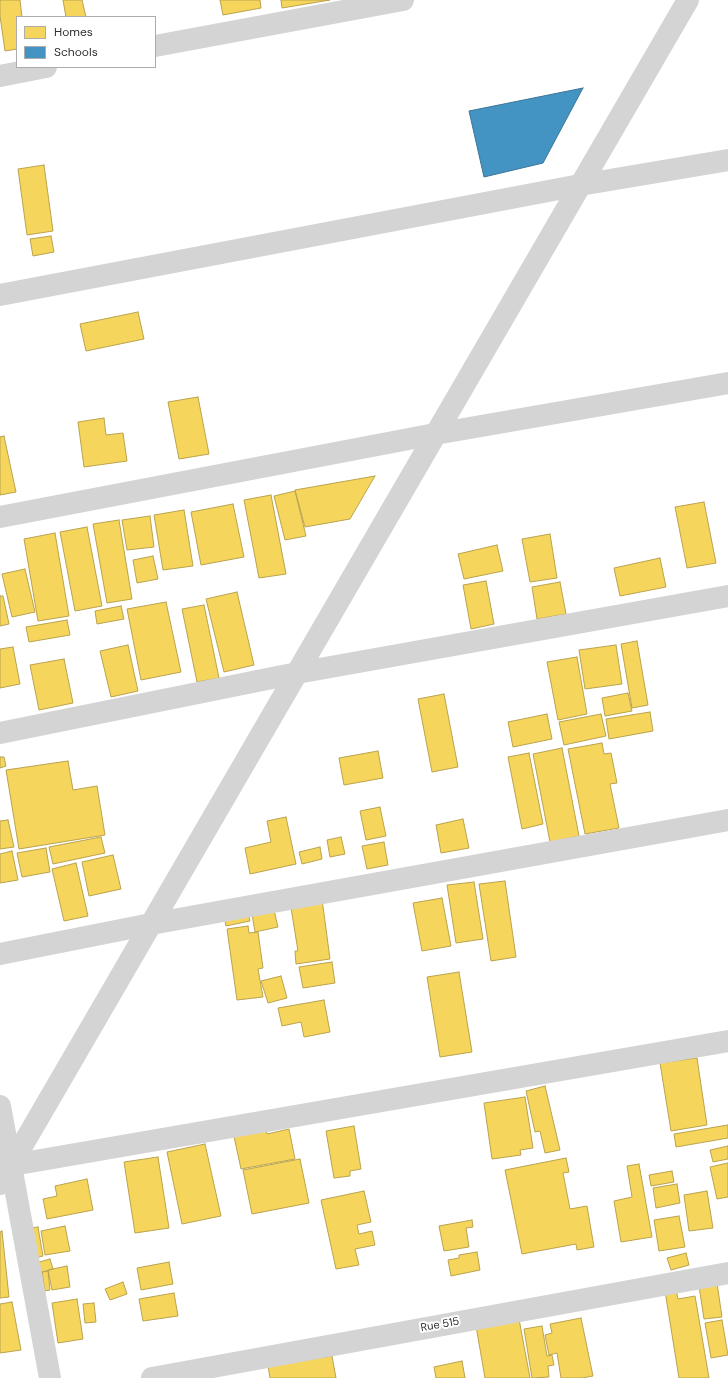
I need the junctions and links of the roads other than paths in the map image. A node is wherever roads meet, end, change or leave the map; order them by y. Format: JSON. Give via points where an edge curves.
{"nodes":[{"id":1,"x":403,"y":0,"type":"edge"},
{"id":2,"x":688,"y":0,"type":"edge"},
{"id":3,"x":156,"y":46,"type":"edge"},
{"id":4,"x":41,"y":68,"type":"edge"},
{"id":5,"x":0,"y":76,"type":"edge"},
{"id":6,"x":728,"y":160,"type":"edge"},
{"id":7,"x":580,"y":185,"type":"junction"},
{"id":8,"x":0,"y":295,"type":"edge"},
{"id":9,"x":728,"y":383,"type":"edge"},
{"id":10,"x":436,"y":434,"type":"junction"},
{"id":11,"x":0,"y":517,"type":"edge"},
{"id":12,"x":728,"y":596,"type":"edge"},
{"id":13,"x":297,"y":673,"type":"junction"},
{"id":14,"x":0,"y":733,"type":"edge"},
{"id":15,"x":728,"y":820,"type":"edge"},
{"id":16,"x":151,"y":924,"type":"junction"},
{"id":17,"x":0,"y":954,"type":"edge"},
{"id":18,"x":728,"y":1040,"type":"edge"},
{"id":19,"x":0,"y":1106,"type":"edge"},
{"id":20,"x":5,"y":1166,"type":"edge"},
{"id":21,"x":0,"y":1184,"type":"edge"},
{"id":22,"x":728,"y":1273,"type":"edge"},
{"id":23,"x":50,"y":1378,"type":"edge"},
{"id":24,"x":152,"y":1378,"type":"edge"}],
"edges":[{"from":1,"to":3,"type":"street"},
{"from":2,"to":7,"type":"street"},
{"from":4,"to":5,"type":"street"},
{"from":6,"to":7,"type":"street"},
{"from":7,"to":8,"type":"street"},
{"from":7,"to":10,"type":"street"},
{"from":9,"to":10,"type":"street"},
{"from":10,"to":11,"type":"street"},
{"from":10,"to":13,"type":"street"},
{"from":12,"to":13,"type":"street"},
{"from":13,"to":14,"type":"street"},
{"from":13,"to":16,"type":"street"},
{"from":15,"to":16,"type":"street"},
{"from":16,"to":17,"type":"street"},
{"from":16,"to":20,"type":"street"},
{"from":18,"to":20,"type":"street"},
{"from":19,"to":20,"type":"street"},
{"from":20,"to":21,"type":"street"},
{"from":20,"to":23,"type":"street"},
{"from":22,"to":24,"type":"street","name":"Rue 515"}]}
